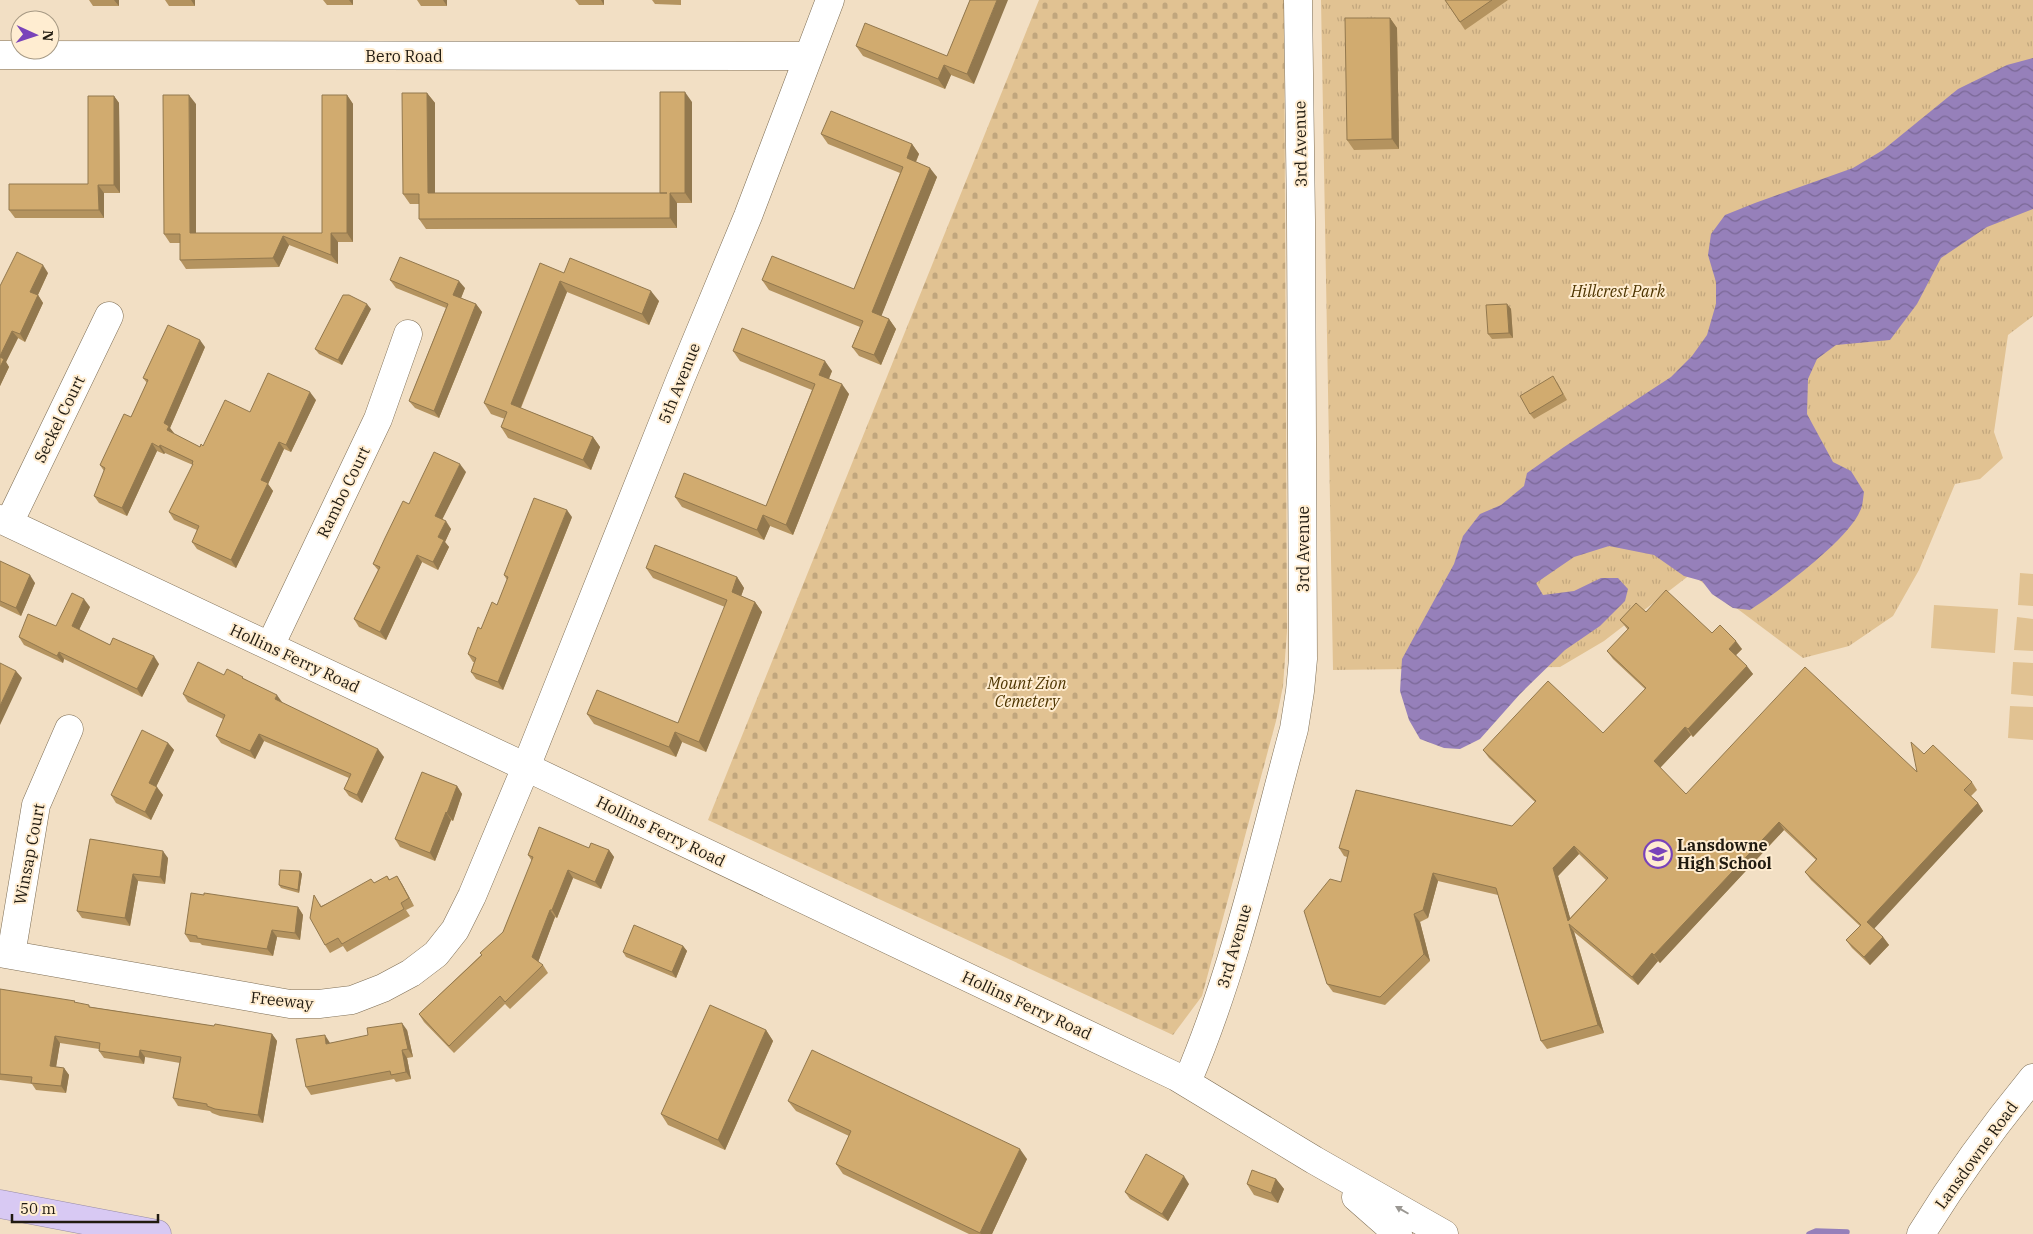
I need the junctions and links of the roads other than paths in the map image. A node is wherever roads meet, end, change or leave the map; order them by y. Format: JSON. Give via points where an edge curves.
{"nodes":[{"id":1,"x":830,"y":0,"type":"edge"},
{"id":2,"x":1298,"y":0,"type":"edge"},
{"id":3,"x":0,"y":55,"type":"edge"},
{"id":4,"x":808,"y":56,"type":"junction"},
{"id":5,"x":109,"y":316,"type":"dead end"},
{"id":6,"x":408,"y":334,"type":"dead end"},
{"id":7,"x":4,"y":521,"type":"edge"},
{"id":8,"x":270,"y":646,"type":"junction"},
{"id":9,"x":69,"y":729,"type":"dead end"},
{"id":10,"x":526,"y":766,"type":"junction"},
{"id":11,"x":5,"y":954,"type":"edge"},
{"id":12,"x":2033,"y":1078,"type":"edge"},
{"id":13,"x":1187,"y":1082,"type":"junction"},
{"id":14,"x":1314,"y":1160,"type":"junction"},
{"id":15,"x":0,"y":1204,"type":"edge"},
{"id":16,"x":157,"y":1234,"type":"edge"},
{"id":17,"x":1398,"y":1234,"type":"edge"},
{"id":18,"x":1444,"y":1234,"type":"edge"},
{"id":19,"x":1921,"y":1234,"type":"edge"}],
"edges":[{"from":1,"to":4,"type":"street","name":"5th Avenue"},
{"from":2,"to":13,"type":"street","name":"3rd Avenue","via":[[1304,659],[1294,729],[1223,988]]},
{"from":3,"to":4,"type":"street","name":"Bero Road"},
{"from":4,"to":10,"type":"street","name":"5th Avenue","via":[[748,216]]},
{"from":5,"to":7,"type":"street","name":"Seckel Court"},
{"from":6,"to":8,"type":"street","name":"Rambo Court","via":[[378,419]]},
{"from":7,"to":8,"type":"street","name":"Hollins Ferry Road"},
{"from":8,"to":10,"type":"street","name":"Hollins Ferry Road"},
{"from":9,"to":11,"type":"street","name":"Winsap Court","via":[[36,804]]},
{"from":10,"to":11,"type":"street","name":"Freeway","via":[[472,896],[454,930],[436,954],[411,973],[352,1000],[290,1004]]},
{"from":10,"to":13,"type":"street","name":"Hollins Ferry Road"},
{"from":12,"to":19,"type":"street","name":"Lansdowne Road","via":[[1949,1189]]},
{"from":13,"to":14,"type":"street","name":"Hollins Ferry Road"},
{"from":14,"to":17,"type":"street","name":"Hollins Ferry Road"},
{"from":18,"to":14,"type":"street","name":"Hollins Ferry Road","one_way":true},
{"from":15,"to":16,"type":"highway"}]}
